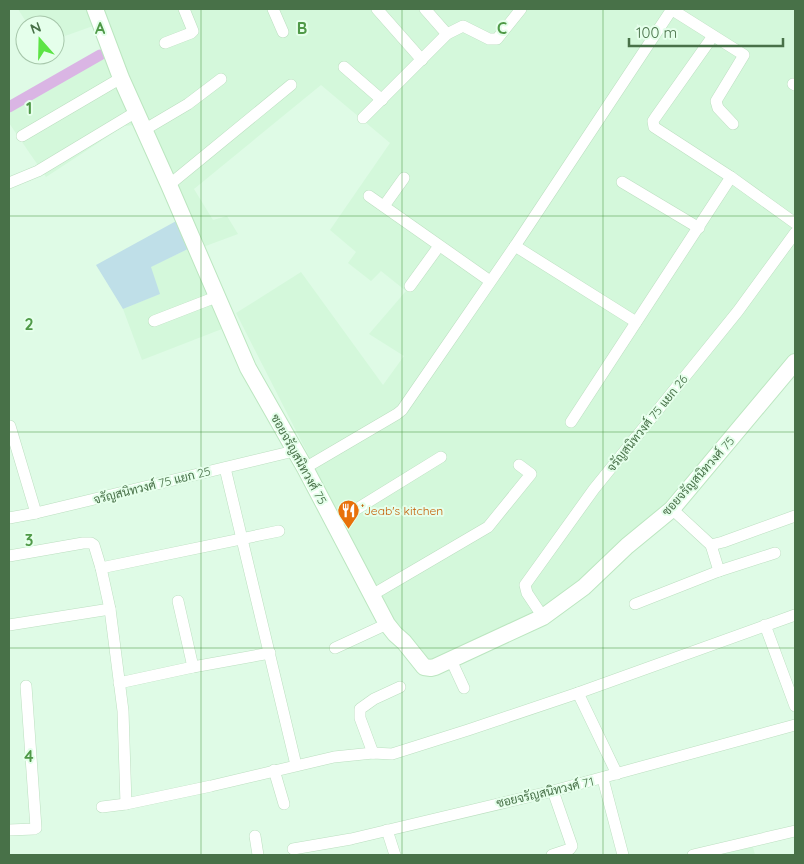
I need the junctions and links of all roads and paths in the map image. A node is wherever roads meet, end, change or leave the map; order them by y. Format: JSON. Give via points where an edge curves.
{"nodes":[{"id":1,"x":95,"y":9,"type":"edge"},
{"id":2,"x":184,"y":9,"type":"edge"},
{"id":3,"x":273,"y":9,"type":"edge"},
{"id":4,"x":377,"y":9,"type":"edge"},
{"id":5,"x":425,"y":9,"type":"edge"},
{"id":6,"x":521,"y":9,"type":"edge"},
{"id":7,"x":672,"y":9,"type":"edge"},
{"id":8,"x":283,"y":32,"type":"dead end"},
{"id":9,"x":447,"y":34,"type":"junction"},
{"id":10,"x":713,"y":36,"type":"junction"},
{"id":11,"x":165,"y":43,"type":"dead end"},
{"id":12,"x":422,"y":60,"type":"junction"},
{"id":13,"x":344,"y":67,"type":"dead end"},
{"id":14,"x":121,"y":78,"type":"junction"},
{"id":15,"x":221,"y":79,"type":"dead end"},
{"id":16,"x":291,"y":85,"type":"dead end"},
{"id":17,"x":382,"y":100,"type":"junction"},
{"id":18,"x":136,"y":112,"type":"junction"},
{"id":19,"x":363,"y":118,"type":"dead end"},
{"id":20,"x":733,"y":124,"type":"dead end"},
{"id":21,"x":144,"y":130,"type":"junction"},
{"id":22,"x":22,"y":136,"type":"dead end"},
{"id":23,"x":731,"y":177,"type":"junction"},
{"id":24,"x":404,"y":178,"type":"dead end"},
{"id":25,"x":622,"y":182,"type":"dead end"},
{"id":26,"x":9,"y":183,"type":"edge"},
{"id":27,"x":169,"y":186,"type":"junction"},
{"id":28,"x":369,"y":196,"type":"dead end"},
{"id":29,"x":384,"y":206,"type":"junction"},
{"id":30,"x":795,"y":223,"type":"edge"},
{"id":31,"x":699,"y":228,"type":"junction"},
{"id":32,"x":795,"y":233,"type":"edge"},
{"id":33,"x":439,"y":246,"type":"junction"},
{"id":34,"x":515,"y":246,"type":"junction"},
{"id":35,"x":490,"y":281,"type":"junction"},
{"id":36,"x":410,"y":286,"type":"dead end"},
{"id":37,"x":216,"y":297,"type":"junction"},
{"id":38,"x":154,"y":320,"type":"dead end"},
{"id":39,"x":636,"y":322,"type":"junction"},
{"id":40,"x":795,"y":362,"type":"edge"},
{"id":41,"x":571,"y":422,"type":"dead end"},
{"id":42,"x":10,"y":426,"type":"dead end"},
{"id":43,"x":294,"y":451,"type":"junction"},
{"id":44,"x":441,"y":457,"type":"dead end"},
{"id":45,"x":519,"y":465,"type":"dead end"},
{"id":46,"x":225,"y":468,"type":"junction"},
{"id":47,"x":305,"y":468,"type":"junction"},
{"id":48,"x":672,"y":509,"type":"junction"},
{"id":49,"x":36,"y":513,"type":"junction"},
{"id":50,"x":795,"y":516,"type":"edge"},
{"id":51,"x":9,"y":518,"type":"edge"},
{"id":52,"x":334,"y":523,"type":"junction"},
{"id":53,"x":279,"y":531,"type":"dead end"},
{"id":54,"x":242,"y":538,"type":"junction"},
{"id":55,"x":711,"y":545,"type":"junction"},
{"id":56,"x":775,"y":553,"type":"dead end"},
{"id":57,"x":9,"y":556,"type":"edge"},
{"id":58,"x":102,"y":568,"type":"junction"},
{"id":59,"x":720,"y":571,"type":"junction"},
{"id":60,"x":372,"y":595,"type":"junction"},
{"id":61,"x":178,"y":601,"type":"dead end"},
{"id":62,"x":635,"y":604,"type":"dead end"},
{"id":63,"x":110,"y":609,"type":"junction"},
{"id":64,"x":795,"y":615,"type":"edge"},
{"id":65,"x":542,"y":617,"type":"junction"},
{"id":66,"x":387,"y":624,"type":"junction"},
{"id":67,"x":9,"y":625,"type":"edge"},
{"id":68,"x":765,"y":625,"type":"junction"},
{"id":69,"x":335,"y":648,"type":"dead end"},
{"id":70,"x":270,"y":653,"type":"junction"},
{"id":71,"x":451,"y":660,"type":"junction"},
{"id":72,"x":193,"y":667,"type":"junction"},
{"id":73,"x":119,"y":683,"type":"junction"},
{"id":74,"x":26,"y":686,"type":"dead end"},
{"id":75,"x":400,"y":687,"type":"dead end"},
{"id":76,"x":464,"y":688,"type":"dead end"},
{"id":77,"x":578,"y":693,"type":"junction"},
{"id":78,"x":795,"y":706,"type":"edge"},
{"id":79,"x":795,"y":724,"type":"edge"},
{"id":80,"x":373,"y":753,"type":"junction"},
{"id":81,"x":296,"y":765,"type":"junction"},
{"id":82,"x":274,"y":770,"type":"junction"},
{"id":83,"x":617,"y":774,"type":"junction"},
{"id":84,"x":603,"y":779,"type":"junction"},
{"id":85,"x":553,"y":791,"type":"junction"},
{"id":86,"x":126,"y":804,"type":"junction"},
{"id":87,"x":284,"y":804,"type":"dead end"},
{"id":88,"x":102,"y":807,"type":"dead end"},
{"id":89,"x":9,"y":830,"type":"edge"},
{"id":90,"x":387,"y":830,"type":"junction"},
{"id":91,"x":795,"y":831,"type":"edge"},
{"id":92,"x":255,"y":836,"type":"dead end"},
{"id":93,"x":293,"y":849,"type":"dead end"},
{"id":94,"x":258,"y":855,"type":"edge"},
{"id":95,"x":395,"y":855,"type":"edge"},
{"id":96,"x":552,"y":855,"type":"edge"},
{"id":97,"x":623,"y":855,"type":"edge"},
{"id":98,"x":693,"y":855,"type":"edge"}],
"edges":[{"from":1,"to":14,"type":"street","name":"ซอยจรัญสนิทวงศ์ 75"},
{"from":2,"to":11,"type":"street","via":[[191,33]]},
{"from":3,"to":8,"type":"street"},
{"from":4,"to":12,"type":"street"},
{"from":5,"to":9,"type":"street"},
{"from":6,"to":9,"type":"street","via":[[497,39],[489,39],[461,26]]},
{"from":7,"to":10,"type":"street"},
{"from":7,"to":34,"type":"street"},
{"from":9,"to":12,"type":"street"},
{"from":10,"to":20,"type":"street","via":[[744,55],[716,101],[718,108]]},
{"from":10,"to":23,"type":"street","via":[[653,124],[655,129]]},
{"from":12,"to":17,"type":"street"},
{"from":13,"to":17,"type":"street"},
{"from":14,"to":18,"type":"street","name":"ซอยจรัญสนิทวงศ์ 75"},
{"from":14,"to":22,"type":"street"},
{"from":15,"to":21,"type":"street","via":[[188,104]]},
{"from":16,"to":27,"type":"street"},
{"from":17,"to":19,"type":"street"},
{"from":18,"to":21,"type":"street","name":"ซอยจรัญสนิทวงศ์ 75"},
{"from":18,"to":26,"type":"street","via":[[38,171]]},
{"from":21,"to":27,"type":"street","name":"ซอยจรัญสนิทวงศ์ 75"},
{"from":23,"to":30,"type":"street"},
{"from":23,"to":31,"type":"street"},
{"from":24,"to":29,"type":"street"},
{"from":25,"to":31,"type":"street"},
{"from":27,"to":37,"type":"street","name":"ซอยจรัญสนิทวงศ์ 75"},
{"from":28,"to":29,"type":"street"},
{"from":29,"to":33,"type":"street"},
{"from":31,"to":39,"type":"street"},
{"from":32,"to":65,"type":"street","name":"จรัญสนิทวงศ์ 75 แยก 26","via":[[738,310],[594,489],[524,585]]},
{"from":33,"to":35,"type":"street"},
{"from":33,"to":36,"type":"street"},
{"from":34,"to":35,"type":"street"},
{"from":34,"to":39,"type":"street"},
{"from":35,"to":47,"type":"street","via":[[402,410]]},
{"from":37,"to":38,"type":"street"},
{"from":37,"to":43,"type":"street","name":"ซอยจรัญสนิทวงศ์ 75","via":[[248,368]]},
{"from":39,"to":41,"type":"street"},
{"from":40,"to":48,"type":"street","name":"ซอยจรัญสนิทวงศ์ 75"},
{"from":42,"to":49,"type":"street"},
{"from":43,"to":46,"type":"street","name":"จรัญสนิทวงศ์ 75 แยก 25"},
{"from":43,"to":47,"type":"street","name":"ซอยจรัญสนิทวงศ์ 75"},
{"from":44,"to":52,"type":"street"},
{"from":45,"to":60,"type":"street","via":[[530,474],[488,527]]},
{"from":46,"to":49,"type":"street","name":"จรัญสนิทวงศ์ 75 แยก 25"},
{"from":46,"to":54,"type":"street"},
{"from":47,"to":52,"type":"street","name":"ซอยจรัญสนิทวงศ์ 75"},
{"from":48,"to":55,"type":"street"},
{"from":48,"to":65,"type":"street","name":"ซอยจรัญสนิทวงศ์ 75","via":[[584,587]]},
{"from":49,"to":51,"type":"street","name":"จรัญสนิทวงศ์ 75 แยก 25"},
{"from":50,"to":55,"type":"street"},
{"from":52,"to":60,"type":"street","name":"ซอยจรัญสนิทวงศ์ 75"},
{"from":53,"to":54,"type":"street"},
{"from":54,"to":58,"type":"street"},
{"from":54,"to":70,"type":"street"},
{"from":55,"to":59,"type":"street"},
{"from":56,"to":59,"type":"street"},
{"from":57,"to":58,"type":"street","via":[[91,543]]},
{"from":58,"to":63,"type":"street"},
{"from":59,"to":62,"type":"street"},
{"from":60,"to":66,"type":"street","name":"ซอยจรัญสนิทวงศ์ 75"},
{"from":61,"to":72,"type":"street"},
{"from":63,"to":67,"type":"street"},
{"from":63,"to":73,"type":"street"},
{"from":64,"to":68,"type":"street"},
{"from":65,"to":71,"type":"street","name":"ซอยจรัญสนิทวงศ์ 75"},
{"from":66,"to":69,"type":"street"},
{"from":66,"to":71,"type":"street","name":"ซอยจรัญสนิทวงศ์ 75","via":[[424,667],[431,668]]},
{"from":68,"to":77,"type":"street"},
{"from":68,"to":78,"type":"street"},
{"from":70,"to":72,"type":"street"},
{"from":70,"to":81,"type":"street"},
{"from":71,"to":76,"type":"street"},
{"from":72,"to":73,"type":"street"},
{"from":73,"to":86,"type":"street"},
{"from":74,"to":89,"type":"street","via":[[36,828]]},
{"from":75,"to":80,"type":"street","via":[[360,709],[360,718]]},
{"from":77,"to":80,"type":"street","via":[[392,754]]},
{"from":77,"to":83,"type":"street"},
{"from":79,"to":83,"type":"street","name":"ซอยจรัญสนิทวงศ์ 71"},
{"from":80,"to":81,"type":"street"},
{"from":81,"to":82,"type":"street"},
{"from":82,"to":86,"type":"street"},
{"from":82,"to":87,"type":"street"},
{"from":83,"to":84,"type":"street","name":"ซอยจรัญสนิทวงศ์ 71"},
{"from":84,"to":85,"type":"street","name":"ซอยจรัญสนิทวงศ์ 71"},
{"from":84,"to":97,"type":"street"},
{"from":85,"to":90,"type":"street","name":"ซอยจรัญสนิทวงศ์ 71"},
{"from":85,"to":96,"type":"street","via":[[572,843],[570,849]]},
{"from":86,"to":88,"type":"street"},
{"from":90,"to":93,"type":"street","name":"ซอยจรัญสนิทวงศ์ 71"},
{"from":90,"to":95,"type":"street"},
{"from":91,"to":98,"type":"street"},
{"from":92,"to":94,"type":"street"}]}
